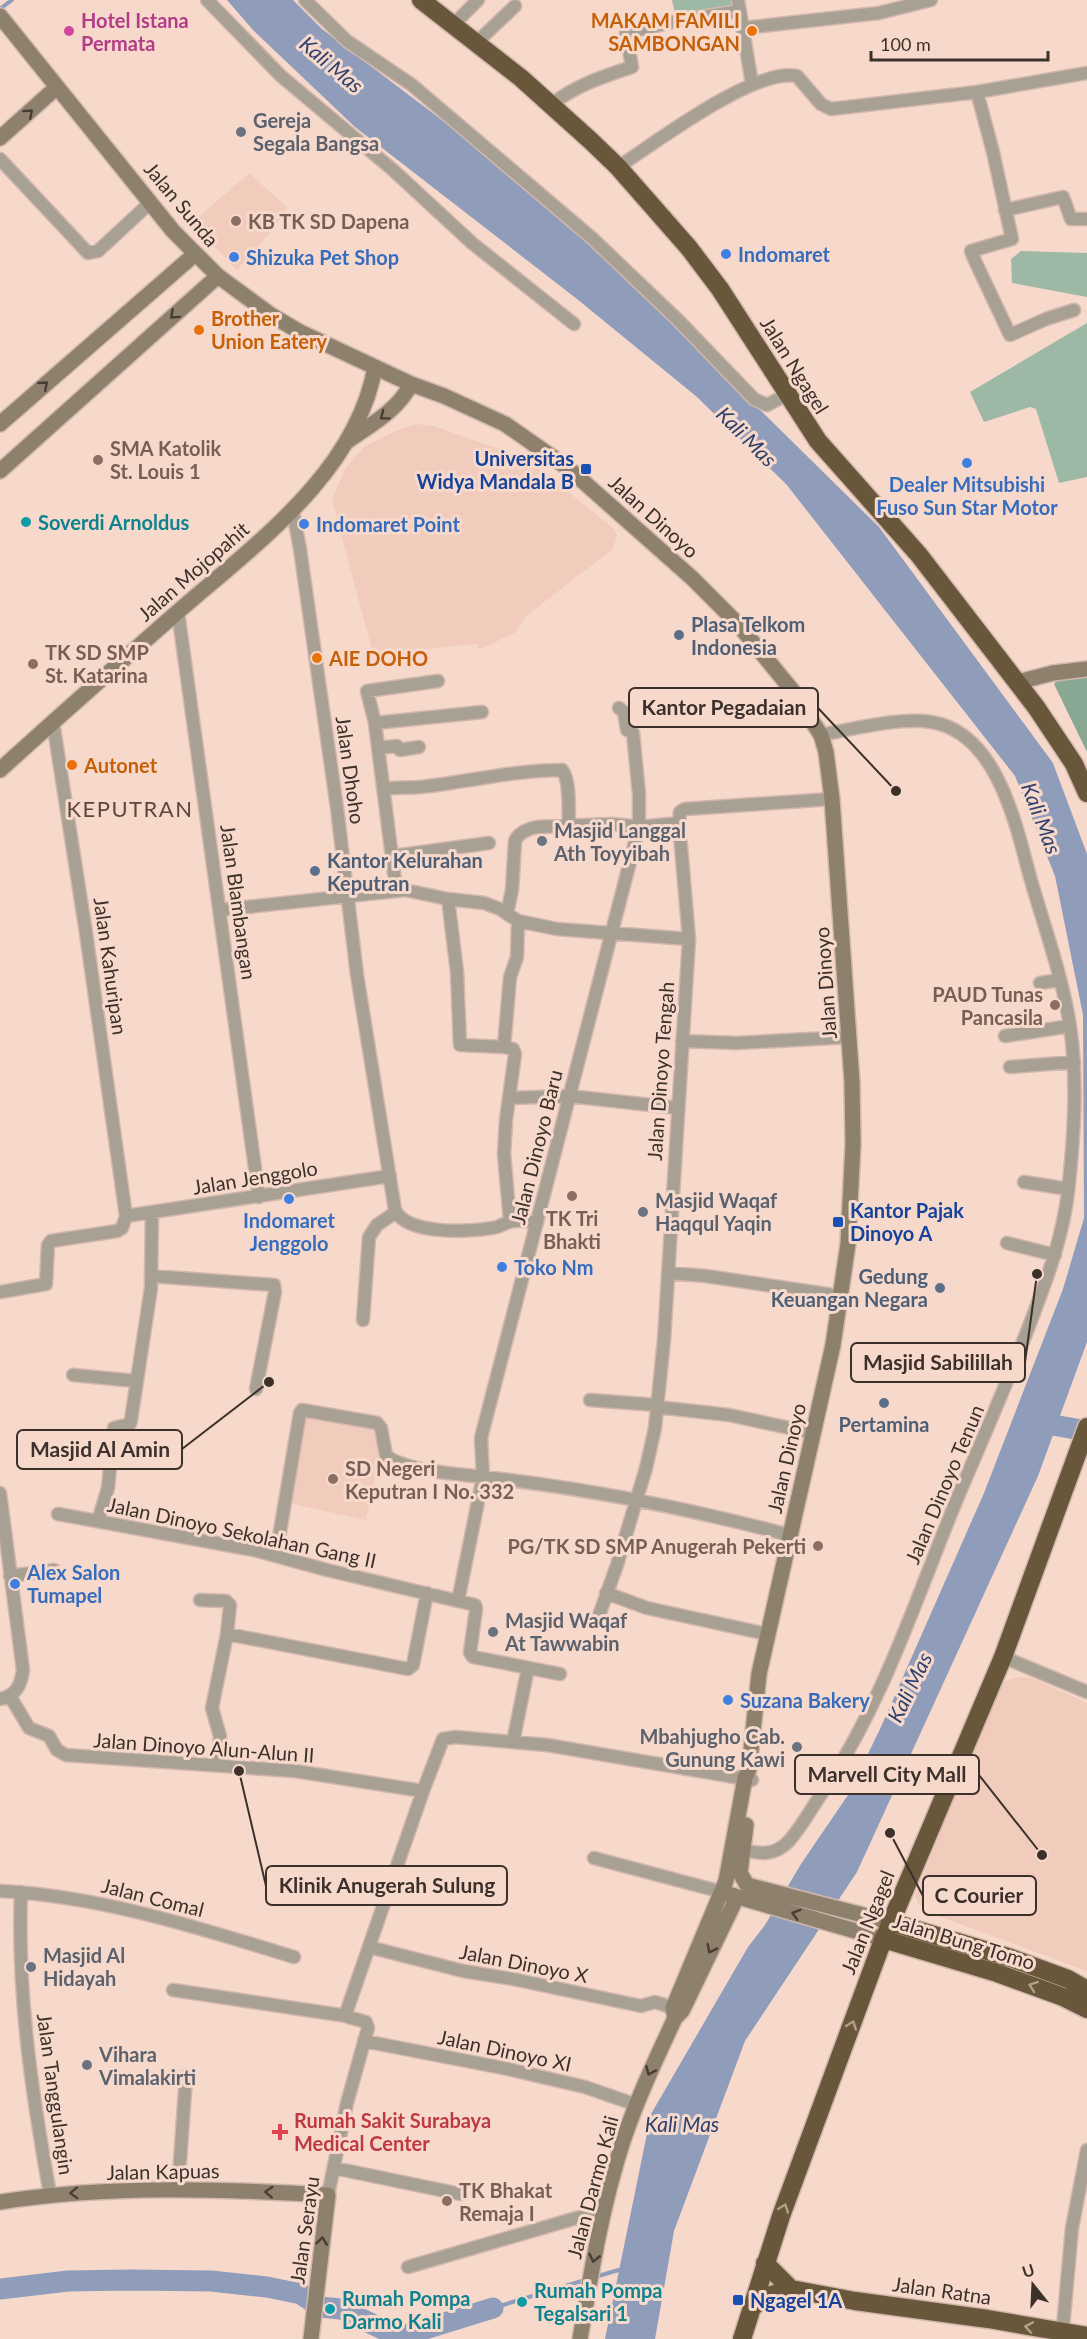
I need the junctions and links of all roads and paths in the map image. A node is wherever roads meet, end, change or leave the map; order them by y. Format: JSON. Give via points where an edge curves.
{"nodes":[{"id":1,"x":207,"y":0,"type":"edge"},
{"id":2,"x":305,"y":0,"type":"edge"},
{"id":3,"x":478,"y":0,"type":"edge"},
{"id":4,"x":931,"y":0,"type":"edge"},
{"id":5,"x":429,"y":2,"type":"edge"},
{"id":6,"x":515,"y":6,"type":"dead end"},
{"id":7,"x":739,"y":6,"type":"edge"},
{"id":8,"x":0,"y":16,"type":"edge"},
{"id":9,"x":453,"y":25,"type":"junction"},
{"id":10,"x":743,"y":28,"type":"junction"},
{"id":11,"x":476,"y":43,"type":"junction"},
{"id":12,"x":1087,"y":74,"type":"edge"},
{"id":13,"x":752,"y":84,"type":"junction"},
{"id":14,"x":57,"y":87,"type":"junction"},
{"id":15,"x":977,"y":92,"type":"junction"},
{"id":16,"x":551,"y":105,"type":"junction"},
{"id":17,"x":0,"y":138,"type":"edge"},
{"id":18,"x":0,"y":159,"type":"edge"},
{"id":19,"x":618,"y":167,"type":"junction"},
{"id":20,"x":150,"y":202,"type":"junction"},
{"id":21,"x":1005,"y":210,"type":"junction"},
{"id":22,"x":1087,"y":219,"type":"edge"},
{"id":23,"x":195,"y":254,"type":"junction"},
{"id":24,"x":218,"y":276,"type":"junction"},
{"id":25,"x":1074,"y":310,"type":"dead end"},
{"id":26,"x":574,"y":324,"type":"dead end"},
{"id":27,"x":375,"y":367,"type":"junction"},
{"id":28,"x":411,"y":384,"type":"junction"},
{"id":29,"x":788,"y":394,"type":"junction"},
{"id":30,"x":0,"y":424,"type":"edge"},
{"id":31,"x":349,"y":440,"type":"junction"},
{"id":32,"x":6,"y":457,"type":"edge"},
{"id":33,"x":0,"y":471,"type":"edge"},
{"id":34,"x":293,"y":512,"type":"junction"},
{"id":35,"x":178,"y":612,"type":"junction"},
{"id":36,"x":1087,"y":669,"type":"edge"},
{"id":37,"x":438,"y":681,"type":"dead end"},
{"id":38,"x":1018,"y":682,"type":"junction"},
{"id":39,"x":619,"y":708,"type":"dead end"},
{"id":40,"x":482,"y":712,"type":"dead end"},
{"id":41,"x":53,"y":722,"type":"junction"},
{"id":42,"x":375,"y":723,"type":"junction"},
{"id":43,"x":821,"y":735,"type":"junction"},
{"id":44,"x":419,"y":747,"type":"dead end"},
{"id":45,"x":378,"y":748,"type":"junction"},
{"id":46,"x":0,"y":770,"type":"edge"},
{"id":47,"x":384,"y":789,"type":"junction"},
{"id":48,"x":1087,"y":793,"type":"edge"},
{"id":49,"x":832,"y":799,"type":"junction"},
{"id":50,"x":679,"y":823,"type":"junction"},
{"id":51,"x":568,"y":827,"type":"junction"},
{"id":52,"x":639,"y":827,"type":"junction"},
{"id":53,"x":489,"y":843,"type":"dead end"},
{"id":54,"x":393,"y":856,"type":"junction"},
{"id":55,"x":396,"y":889,"type":"junction"},
{"id":56,"x":347,"y":895,"type":"junction"},
{"id":57,"x":448,"y":899,"type":"junction"},
{"id":58,"x":220,"y":910,"type":"junction"},
{"id":59,"x":507,"y":914,"type":"junction"},
{"id":60,"x":518,"y":921,"type":"junction"},
{"id":61,"x":610,"y":933,"type":"junction"},
{"id":62,"x":689,"y":939,"type":"junction"},
{"id":63,"x":1059,"y":980,"type":"junction"},
{"id":64,"x":1040,"y":983,"type":"dead end"},
{"id":65,"x":1070,"y":1026,"type":"junction"},
{"id":66,"x":1005,"y":1036,"type":"dead end"},
{"id":67,"x":850,"y":1037,"type":"junction"},
{"id":68,"x":682,"y":1041,"type":"junction"},
{"id":69,"x":504,"y":1047,"type":"junction"},
{"id":70,"x":1074,"y":1062,"type":"junction"},
{"id":71,"x":1010,"y":1067,"type":"dead end"},
{"id":72,"x":569,"y":1096,"type":"junction"},
{"id":73,"x":509,"y":1098,"type":"junction"},
{"id":74,"x":678,"y":1108,"type":"junction"},
{"id":75,"x":390,"y":1176,"type":"junction"},
{"id":76,"x":1024,"y":1182,"type":"dead end"},
{"id":77,"x":1068,"y":1189,"type":"junction"},
{"id":78,"x":259,"y":1197,"type":"junction"},
{"id":79,"x":152,"y":1212,"type":"junction"},
{"id":80,"x":396,"y":1212,"type":"junction"},
{"id":81,"x":126,"y":1216,"type":"junction"},
{"id":82,"x":510,"y":1221,"type":"junction"},
{"id":83,"x":537,"y":1223,"type":"junction"},
{"id":84,"x":1007,"y":1243,"type":"dead end"},
{"id":85,"x":1055,"y":1255,"type":"junction"},
{"id":86,"x":668,"y":1273,"type":"junction"},
{"id":87,"x":152,"y":1276,"type":"junction"},
{"id":88,"x":0,"y":1292,"type":"edge"},
{"id":89,"x":840,"y":1296,"type":"junction"},
{"id":90,"x":363,"y":1320,"type":"dead end"},
{"id":91,"x":74,"y":1375,"type":"dead end"},
{"id":92,"x":136,"y":1380,"type":"junction"},
{"id":93,"x":256,"y":1389,"type":"dead end"},
{"id":94,"x":590,"y":1400,"type":"dead end"},
{"id":95,"x":657,"y":1406,"type":"junction"},
{"id":96,"x":813,"y":1433,"type":"junction"},
{"id":97,"x":1083,"y":1445,"type":"edge"},
{"id":98,"x":483,"y":1478,"type":"junction"},
{"id":99,"x":0,"y":1493,"type":"edge"},
{"id":100,"x":636,"y":1500,"type":"junction"},
{"id":101,"x":58,"y":1514,"type":"dead end"},
{"id":102,"x":98,"y":1521,"type":"junction"},
{"id":103,"x":789,"y":1535,"type":"junction"},
{"id":104,"x":276,"y":1555,"type":"junction"},
{"id":105,"x":54,"y":1569,"type":"dead end"},
{"id":106,"x":10,"y":1576,"type":"junction"},
{"id":107,"x":422,"y":1592,"type":"junction"},
{"id":108,"x":606,"y":1593,"type":"junction"},
{"id":109,"x":200,"y":1600,"type":"dead end"},
{"id":110,"x":458,"y":1600,"type":"junction"},
{"id":111,"x":597,"y":1621,"type":"dead end"},
{"id":112,"x":227,"y":1634,"type":"junction"},
{"id":113,"x":767,"y":1634,"type":"junction"},
{"id":114,"x":1003,"y":1657,"type":"junction"},
{"id":115,"x":528,"y":1668,"type":"junction"},
{"id":116,"x":560,"y":1674,"type":"dead end"},
{"id":117,"x":1087,"y":1692,"type":"edge"},
{"id":118,"x":9,"y":1696,"type":"edge"},
{"id":119,"x":513,"y":1742,"type":"junction"},
{"id":120,"x":218,"y":1765,"type":"junction"},
{"id":121,"x":749,"y":1776,"type":"junction"},
{"id":122,"x":423,"y":1791,"type":"junction"},
{"id":123,"x":743,"y":1850,"type":"junction"},
{"id":124,"x":594,"y":1858,"type":"dead end"},
{"id":125,"x":0,"y":1892,"type":"edge"},
{"id":126,"x":21,"y":1892,"type":"junction"},
{"id":127,"x":722,"y":1892,"type":"junction"},
{"id":128,"x":748,"y":1895,"type":"junction"},
{"id":129,"x":890,"y":1922,"type":"junction"},
{"id":130,"x":883,"y":1940,"type":"junction"},
{"id":131,"x":369,"y":1947,"type":"junction"},
{"id":132,"x":294,"y":1957,"type":"dead end"},
{"id":133,"x":173,"y":1989,"type":"dead end"},
{"id":134,"x":1087,"y":1990,"type":"edge"},
{"id":135,"x":1087,"y":2009,"type":"edge"},
{"id":136,"x":677,"y":2012,"type":"junction"},
{"id":137,"x":347,"y":2016,"type":"junction"},
{"id":138,"x":364,"y":2041,"type":"junction"},
{"id":139,"x":186,"y":2076,"type":"dead end"},
{"id":140,"x":637,"y":2105,"type":"junction"},
{"id":141,"x":1087,"y":2151,"type":"edge"},
{"id":142,"x":334,"y":2168,"type":"junction"},
{"id":143,"x":178,"y":2190,"type":"junction"},
{"id":144,"x":50,"y":2194,"type":"junction"},
{"id":145,"x":460,"y":2194,"type":"dead end"},
{"id":146,"x":328,"y":2195,"type":"junction"},
{"id":147,"x":0,"y":2202,"type":"edge"},
{"id":148,"x":604,"y":2210,"type":"junction"},
{"id":149,"x":765,"y":2263,"type":"junction"},
{"id":150,"x":408,"y":2267,"type":"dead end"},
{"id":151,"x":791,"y":2289,"type":"junction"},
{"id":152,"x":752,"y":2307,"type":"junction"},
{"id":153,"x":1062,"y":2335,"type":"edge"},
{"id":154,"x":1087,"y":2336,"type":"edge"},
{"id":155,"x":311,"y":2339,"type":"edge"},
{"id":156,"x":580,"y":2339,"type":"edge"},
{"id":157,"x":742,"y":2339,"type":"edge"}],
"edges":[{"from":1,"to":26,"type":"street","via":[[281,76],[472,243]]},
{"from":2,"to":29,"type":"street","via":[[347,41],[412,85],[585,231],[754,399],[767,405]]},
{"from":3,"to":9,"type":"street"},
{"from":4,"to":10,"type":"street","via":[[839,18]]},
{"from":5,"to":9,"type":"highway","name":"Jalan Ngagel"},
{"from":6,"to":11,"type":"street"},
{"from":7,"to":10,"type":"street"},
{"from":7,"to":16,"type":"street","via":[[626,33],[632,67],[604,76]]},
{"from":8,"to":14,"type":"main road","name":"Jalan Sunda"},
{"from":9,"to":11,"type":"highway","name":"Jalan Ngagel"},
{"from":10,"to":13,"type":"street"},
{"from":11,"to":16,"type":"highway","name":"Jalan Ngagel"},
{"from":12,"to":15,"type":"street"},
{"from":13,"to":15,"type":"street","via":[[797,76],[821,104],[831,109]]},
{"from":13,"to":19,"type":"street"},
{"from":17,"to":14,"type":"main road","one_way":true},
{"from":14,"to":20,"type":"main road","name":"Jalan Sunda"},
{"from":15,"to":21,"type":"street"},
{"from":16,"to":19,"type":"highway","name":"Jalan Ngagel"},
{"from":18,"to":20,"type":"street","via":[[88,253],[98,251]]},
{"from":19,"to":29,"type":"highway","name":"Jalan Ngagel","via":[[704,268]]},
{"from":20,"to":23,"type":"main road","name":"Jalan Sunda"},
{"from":21,"to":22,"type":"street","via":[[1063,197],[1071,219]]},
{"from":21,"to":25,"type":"street","via":[[1012,239],[971,251],[1010,335]]},
{"from":23,"to":24,"type":"main road","name":"Jalan Sunda"},
{"from":30,"to":23,"type":"main road","one_way":true},
{"from":24,"to":27,"type":"main road","name":"Jalan Sunda","via":[[300,332]]},
{"from":24,"to":32,"type":"main road","one_way":true},
{"from":27,"to":28,"type":"main road","name":"Jalan Sunda"},
{"from":27,"to":31,"type":"main road","name":"Jalan Mojopahit","via":[[370,391]]},
{"from":28,"to":31,"type":"main road","name":"Jalan Mojopahit","one_way":true,"via":[[392,409]]},
{"from":28,"to":43,"type":"main road","name":"Jalan Dinoyo","via":[[505,424],[567,468],[737,623],[792,690]]},
{"from":29,"to":38,"type":"highway","name":"Jalan Ngagel","via":[[818,441],[919,555]]},
{"from":31,"to":34,"type":"main road","name":"Jalan Mojopahit"},
{"from":32,"to":33,"type":"main road"},
{"from":34,"to":35,"type":"main road","name":"Jalan Mojopahit"},
{"from":34,"to":56,"type":"street","name":"Jalan Dhoho"},
{"from":35,"to":41,"type":"main road","name":"Jalan Mojopahit"},
{"from":35,"to":58,"type":"street","name":"Jalan Blambangan"},
{"from":36,"to":38,"type":"main road"},
{"from":37,"to":42,"type":"street","via":[[367,691]]},
{"from":38,"to":48,"type":"highway","name":"Jalan Ngagel","via":[[1074,764]]},
{"from":39,"to":52,"type":"street","name":"Jalan Dinoyo Baru","via":[[624,712],[627,730],[633,733]]},
{"from":40,"to":42,"type":"street"},
{"from":41,"to":46,"type":"main road","name":"Jalan Mojopahit"},
{"from":41,"to":81,"type":"street","name":"Jalan Kahuripan"},
{"from":42,"to":45,"type":"street"},
{"from":43,"to":49,"type":"main road","name":"Jalan Dinoyo"},
{"from":43,"to":63,"type":"street","name":"Jalan Dinoyo Tenun","via":[[910,721],[933,722],[955,729],[975,748],[994,772],[1008,801]]},
{"from":44,"to":45,"type":"street"},
{"from":45,"to":47,"type":"street"},
{"from":47,"to":51,"type":"street","via":[[562,770],[567,783]]},
{"from":47,"to":54,"type":"street"},
{"from":49,"to":50,"type":"street","via":[[685,809],[680,812]]},
{"from":49,"to":67,"type":"main road","name":"Jalan Dinoyo"},
{"from":50,"to":52,"type":"street"},
{"from":50,"to":62,"type":"street","name":"Jalan Dinoyo Tengah"},
{"from":51,"to":52,"type":"street"},
{"from":51,"to":59,"type":"street","via":[[531,828],[516,838]]},
{"from":52,"to":61,"type":"street","name":"Jalan Dinoyo Baru"},
{"from":53,"to":54,"type":"street"},
{"from":54,"to":55,"type":"street"},
{"from":55,"to":56,"type":"street"},
{"from":55,"to":57,"type":"street"},
{"from":56,"to":58,"type":"street"},
{"from":56,"to":75,"type":"street","name":"Jalan Dhoho"},
{"from":57,"to":59,"type":"street","via":[[484,903]]},
{"from":57,"to":69,"type":"street","via":[[460,1045]]},
{"from":58,"to":78,"type":"street","name":"Jalan Blambangan"},
{"from":59,"to":60,"type":"street"},
{"from":60,"to":61,"type":"street"},
{"from":60,"to":69,"type":"street","via":[[517,963],[510,977]]},
{"from":61,"to":62,"type":"street"},
{"from":61,"to":72,"type":"street","name":"Jalan Dinoyo Baru"},
{"from":62,"to":68,"type":"street","name":"Jalan Dinoyo Tengah"},
{"from":63,"to":64,"type":"street"},
{"from":63,"to":65,"type":"street","name":"Jalan Dinoyo Tenun"},
{"from":65,"to":66,"type":"street"},
{"from":65,"to":70,"type":"street","name":"Jalan Dinoyo Tenun"},
{"from":67,"to":68,"type":"street","via":[[736,1044]]},
{"from":67,"to":89,"type":"main road","name":"Jalan Dinoyo","via":[[853,1144],[848,1244]]},
{"from":68,"to":74,"type":"street","name":"Jalan Dinoyo Tengah"},
{"from":69,"to":73,"type":"street","via":[[513,1049],[515,1054]]},
{"from":70,"to":71,"type":"street"},
{"from":70,"to":77,"type":"street","name":"Jalan Dinoyo Tenun"},
{"from":72,"to":73,"type":"street"},
{"from":72,"to":74,"type":"street"},
{"from":72,"to":83,"type":"street","name":"Jalan Dinoyo Baru"},
{"from":73,"to":82,"type":"street","via":[[504,1154]]},
{"from":74,"to":86,"type":"street","name":"Jalan Dinoyo Tengah"},
{"from":75,"to":78,"type":"street","name":"Jalan Jenggolo"},
{"from":75,"to":80,"type":"street","name":"Jalan Dhoho"},
{"from":76,"to":77,"type":"street"},
{"from":77,"to":85,"type":"street","name":"Jalan Dinoyo Tenun"},
{"from":78,"to":79,"type":"street","name":"Jalan Jenggolo"},
{"from":79,"to":81,"type":"street","name":"Jalan Jenggolo"},
{"from":79,"to":87,"type":"street"},
{"from":80,"to":82,"type":"street","via":[[417,1224],[447,1231],[490,1228]]},
{"from":80,"to":90,"type":"street","via":[[377,1225],[369,1237]]},
{"from":81,"to":88,"type":"street","via":[[117,1231],[51,1241],[46,1284]]},
{"from":82,"to":83,"type":"street"},
{"from":83,"to":98,"type":"street","name":"Jalan Dinoyo Baru","via":[[481,1438]]},
{"from":84,"to":85,"type":"street"},
{"from":85,"to":123,"type":"street","name":"Jalan Dinoyo Tenun","via":[[1004,1392],[858,1736],[789,1840],[771,1853]]},
{"from":86,"to":89,"type":"street"},
{"from":86,"to":95,"type":"street","name":"Jalan Dinoyo Tengah"},
{"from":87,"to":92,"type":"street"},
{"from":87,"to":93,"type":"street","via":[[274,1285],[276,1292]]},
{"from":89,"to":96,"type":"main road","name":"Jalan Dinoyo"},
{"from":91,"to":92,"type":"street"},
{"from":92,"to":102,"type":"street","via":[[130,1424],[114,1428],[108,1488]]},
{"from":94,"to":95,"type":"street"},
{"from":95,"to":96,"type":"street","via":[[729,1415]]},
{"from":95,"to":100,"type":"street","name":"Jalan Dinoyo Tengah","via":[[650,1454]]},
{"from":96,"to":103,"type":"main road","name":"Jalan Dinoyo"},
{"from":97,"to":114,"type":"highway","name":"Jalan Ngagel"},
{"from":98,"to":100,"type":"street"},
{"from":98,"to":104,"type":"street","via":[[393,1460],[386,1455],[377,1423],[304,1410],[300,1413]]},
{"from":98,"to":110,"type":"street","name":"Jalan Dinoyo Baru"},
{"from":99,"to":106,"type":"street"},
{"from":100,"to":103,"type":"street"},
{"from":100,"to":108,"type":"street","name":"Jalan Dinoyo Tengah"},
{"from":101,"to":102,"type":"street","name":"Jalan Dinoyo Sekolahan Gang II"},
{"from":102,"to":104,"type":"street","name":"Jalan Dinoyo Sekolahan Gang II"},
{"from":103,"to":113,"type":"main road","name":"Jalan Dinoyo"},
{"from":104,"to":107,"type":"street","name":"Jalan Dinoyo Sekolahan Gang II"},
{"from":105,"to":106,"type":"street"},
{"from":106,"to":118,"type":"street","via":[[23,1664],[22,1678]]},
{"from":107,"to":110,"type":"street","name":"Jalan Dinoyo Sekolahan Gang II"},
{"from":107,"to":112,"type":"street","via":[[413,1665],[408,1669]]},
{"from":108,"to":111,"type":"street","name":"Jalan Dinoyo Tengah"},
{"from":108,"to":113,"type":"street","via":[[647,1608]]},
{"from":109,"to":112,"type":"street","via":[[229,1603]]},
{"from":110,"to":115,"type":"street","via":[[475,1605],[470,1653],[473,1657]]},
{"from":112,"to":120,"type":"street","via":[[212,1708],[220,1736]]},
{"from":113,"to":121,"type":"main road","name":"Jalan Dinoyo"},
{"from":114,"to":117,"type":"street"},
{"from":114,"to":129,"type":"highway","name":"Jalan Ngagel"},
{"from":115,"to":116,"type":"street"},
{"from":115,"to":119,"type":"street"},
{"from":118,"to":120,"type":"street","name":"Jalan Dinoyo Alun-Alun II","via":[[29,1728],[49,1736],[66,1755]]},
{"from":119,"to":121,"type":"street"},
{"from":119,"to":122,"type":"street","via":[[443,1739]]},
{"from":120,"to":122,"type":"street","name":"Jalan Dinoyo Alun-Alun II"},
{"from":121,"to":123,"type":"main road","name":"Jalan Dinoyo"},
{"from":121,"to":127,"type":"main road","name":"Jalan Dinoyo"},
{"from":122,"to":131,"type":"street"},
{"from":123,"to":128,"type":"main road","name":"Jalan Dinoyo","via":[[741,1876]]},
{"from":124,"to":127,"type":"street"},
{"from":125,"to":126,"type":"street","name":"Jalan Comal"},
{"from":126,"to":132,"type":"street","name":"Jalan Comal","via":[[107,1905]]},
{"from":126,"to":144,"type":"street","name":"Jalan Tanggulangin","via":[[22,1994],[34,2106]]},
{"from":127,"to":128,"type":"main road","name":"Jalan Bung Tomo"},
{"from":127,"to":136,"type":"main road","name":"Jalan Darmo Kali"},
{"from":128,"to":129,"type":"main road","name":"Jalan Bung Tomo"},
{"from":130,"to":128,"type":"main road","name":"Jalan Bung Tomo","one_way":true},
{"from":128,"to":136,"type":"main road","name":"Jalan Darmo Kali","one_way":true},
{"from":129,"to":130,"type":"highway","name":"Jalan Ngagel"},
{"from":129,"to":134,"type":"highway","name":"Jalan Bung Tomo","via":[[1011,1958]]},
{"from":135,"to":130,"type":"highway","name":"Jalan Bung Tomo","one_way":true,"via":[[997,1973]]},
{"from":149,"to":130,"type":"highway","name":"Jalan Ngagel","one_way":true},
{"from":131,"to":136,"type":"street","name":"Jalan Dinoyo X","via":[[463,1971],[641,2006],[655,2002]]},
{"from":131,"to":137,"type":"street"},
{"from":133,"to":137,"type":"street"},
{"from":136,"to":140,"type":"main road","name":"Jalan Darmo Kali","one_way":true},
{"from":137,"to":138,"type":"street","name":"Jalan Serayu","via":[[366,2022]]},
{"from":138,"to":140,"type":"street","name":"Jalan Dinoyo XI","via":[[585,2087]]},
{"from":138,"to":142,"type":"street","name":"Jalan Serayu"},
{"from":139,"to":143,"type":"street"},
{"from":140,"to":148,"type":"main road","name":"Jalan Darmo Kali"},
{"from":141,"to":153,"type":"street","via":[[1072,2228]]},
{"from":142,"to":145,"type":"street"},
{"from":142,"to":146,"type":"street","name":"Jalan Serayu"},
{"from":143,"to":144,"type":"main road","name":"Jalan Kapuas","one_way":true},
{"from":146,"to":143,"type":"main road","name":"Jalan Kapuas","one_way":true},
{"from":144,"to":147,"type":"main road","name":"Jalan Kapuas"},
{"from":155,"to":146,"type":"main road","name":"Jalan Serayu","one_way":true},
{"from":148,"to":150,"type":"street"},
{"from":148,"to":156,"type":"main road","name":"Jalan Darmo Kali","one_way":true},
{"from":149,"to":151,"type":"highway"},
{"from":149,"to":152,"type":"highway","name":"Jalan Ngagel"},
{"from":151,"to":152,"type":"highway"},
{"from":153,"to":151,"type":"highway","name":"Jalan Ratna","one_way":true},
{"from":152,"to":157,"type":"highway","name":"Jalan Ngagel"},
{"from":153,"to":154,"type":"highway","name":"Jalan Ratna"}]}
